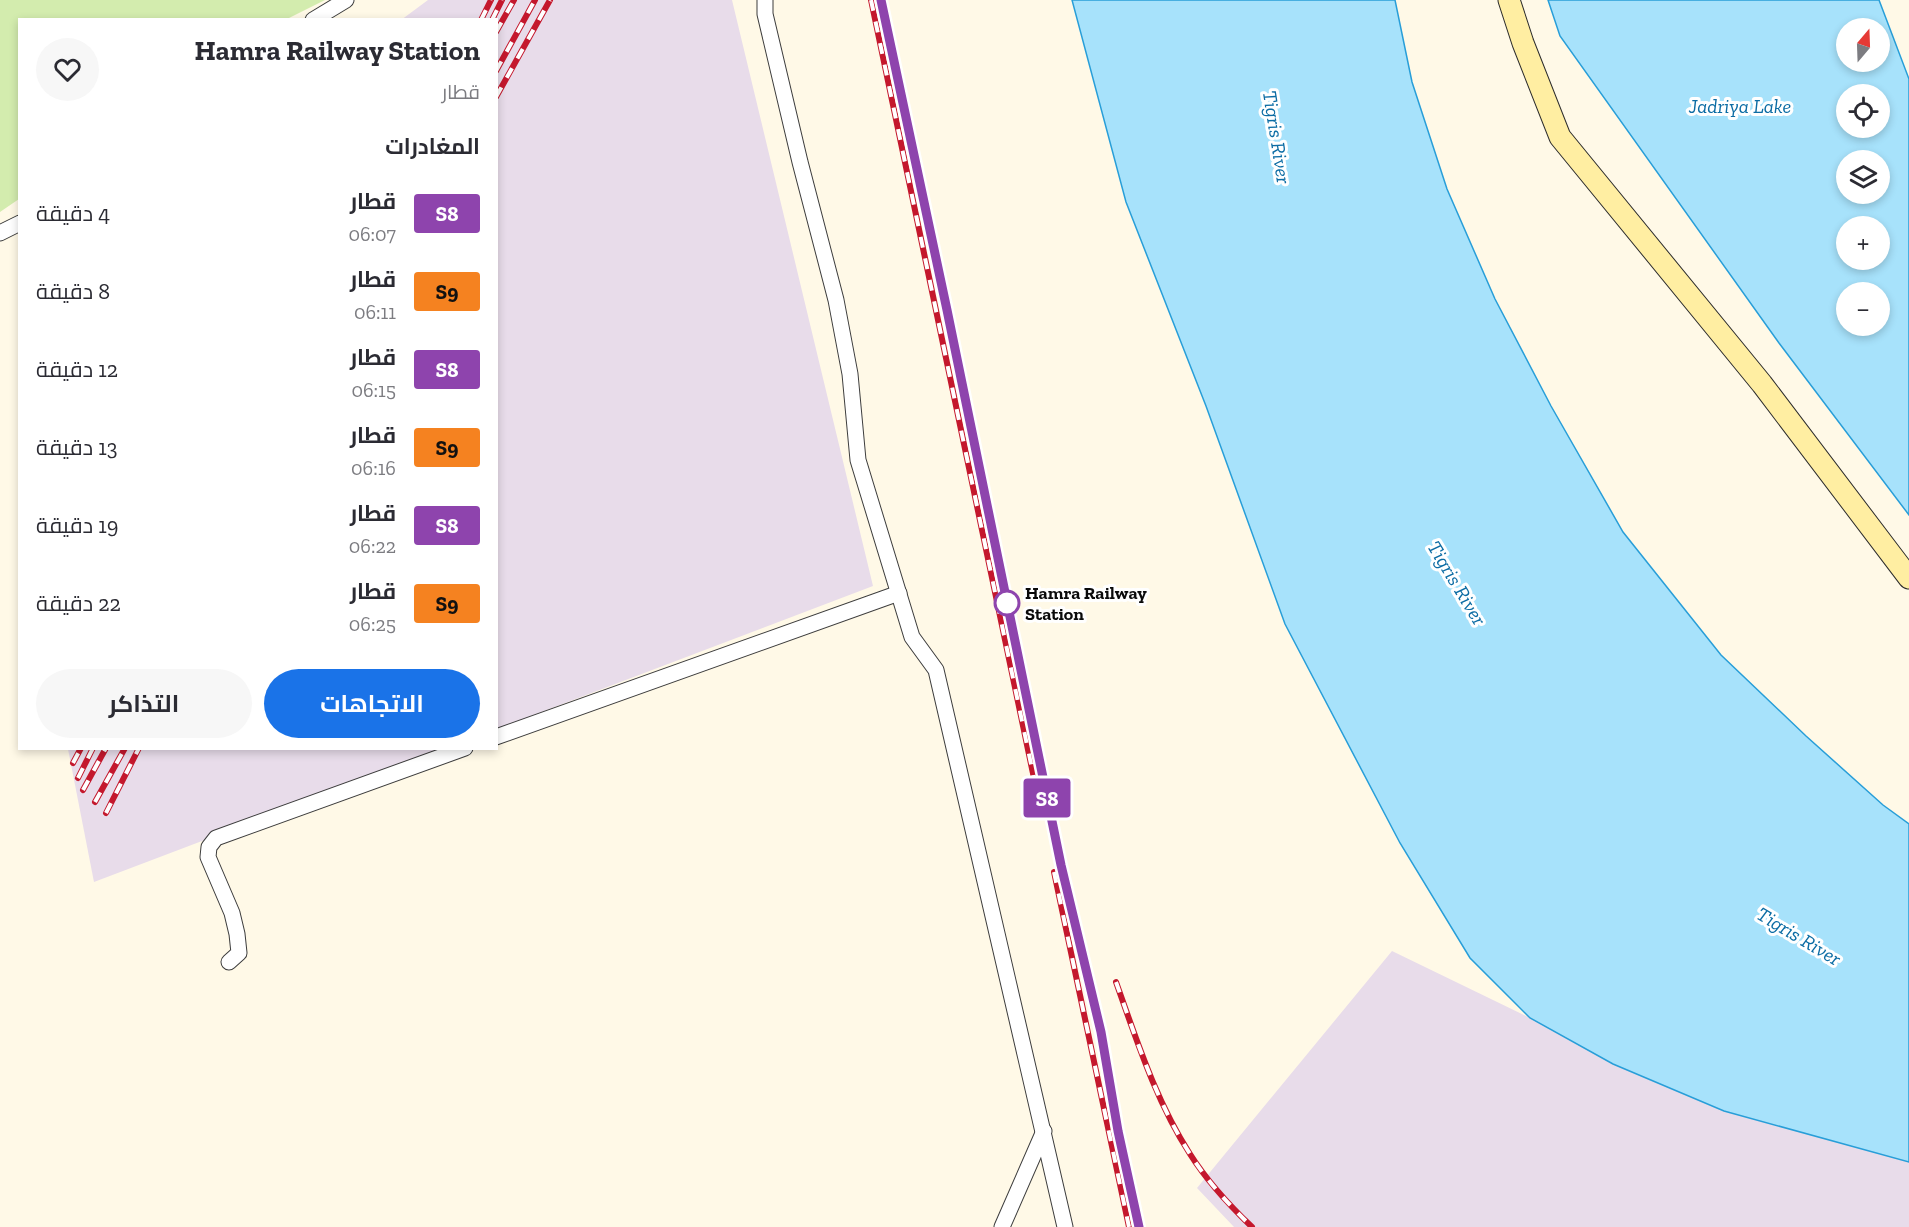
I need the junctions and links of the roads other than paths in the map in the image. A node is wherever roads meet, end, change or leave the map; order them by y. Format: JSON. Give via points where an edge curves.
{"nodes":[{"id":1,"x":346,"y":0,"type":"edge"},
{"id":2,"x":765,"y":0,"type":"edge"},
{"id":3,"x":1509,"y":0,"type":"edge"},
{"id":4,"x":316,"y":18,"type":"edge"},
{"id":5,"x":18,"y":224,"type":"edge"},
{"id":6,"x":0,"y":234,"type":"edge"},
{"id":7,"x":1909,"y":578,"type":"edge"},
{"id":8,"x":899,"y":593,"type":"junction"},
{"id":9,"x":498,"y":736,"type":"edge"},
{"id":10,"x":459,"y":750,"type":"edge"},
{"id":11,"x":229,"y":962,"type":"dead end"},
{"id":12,"x":1044,"y":1131,"type":"junction"},
{"id":13,"x":1002,"y":1227,"type":"edge"},
{"id":14,"x":1065,"y":1227,"type":"edge"}],
"edges":[{"from":1,"to":4,"type":"street"},
{"from":2,"to":8,"type":"street","via":[[765,14],[836,300],[850,374],[858,460]]},
{"from":3,"to":7,"type":"street","via":[[1560,137],[1762,384]]},
{"from":5,"to":6,"type":"street"},
{"from":8,"to":9,"type":"street"},
{"from":8,"to":12,"type":"street","via":[[912,637],[936,669]]},
{"from":10,"to":11,"type":"street","via":[[216,838],[208,857],[232,913],[239,953]]},
{"from":12,"to":13,"type":"street"},
{"from":12,"to":14,"type":"street"}]}
